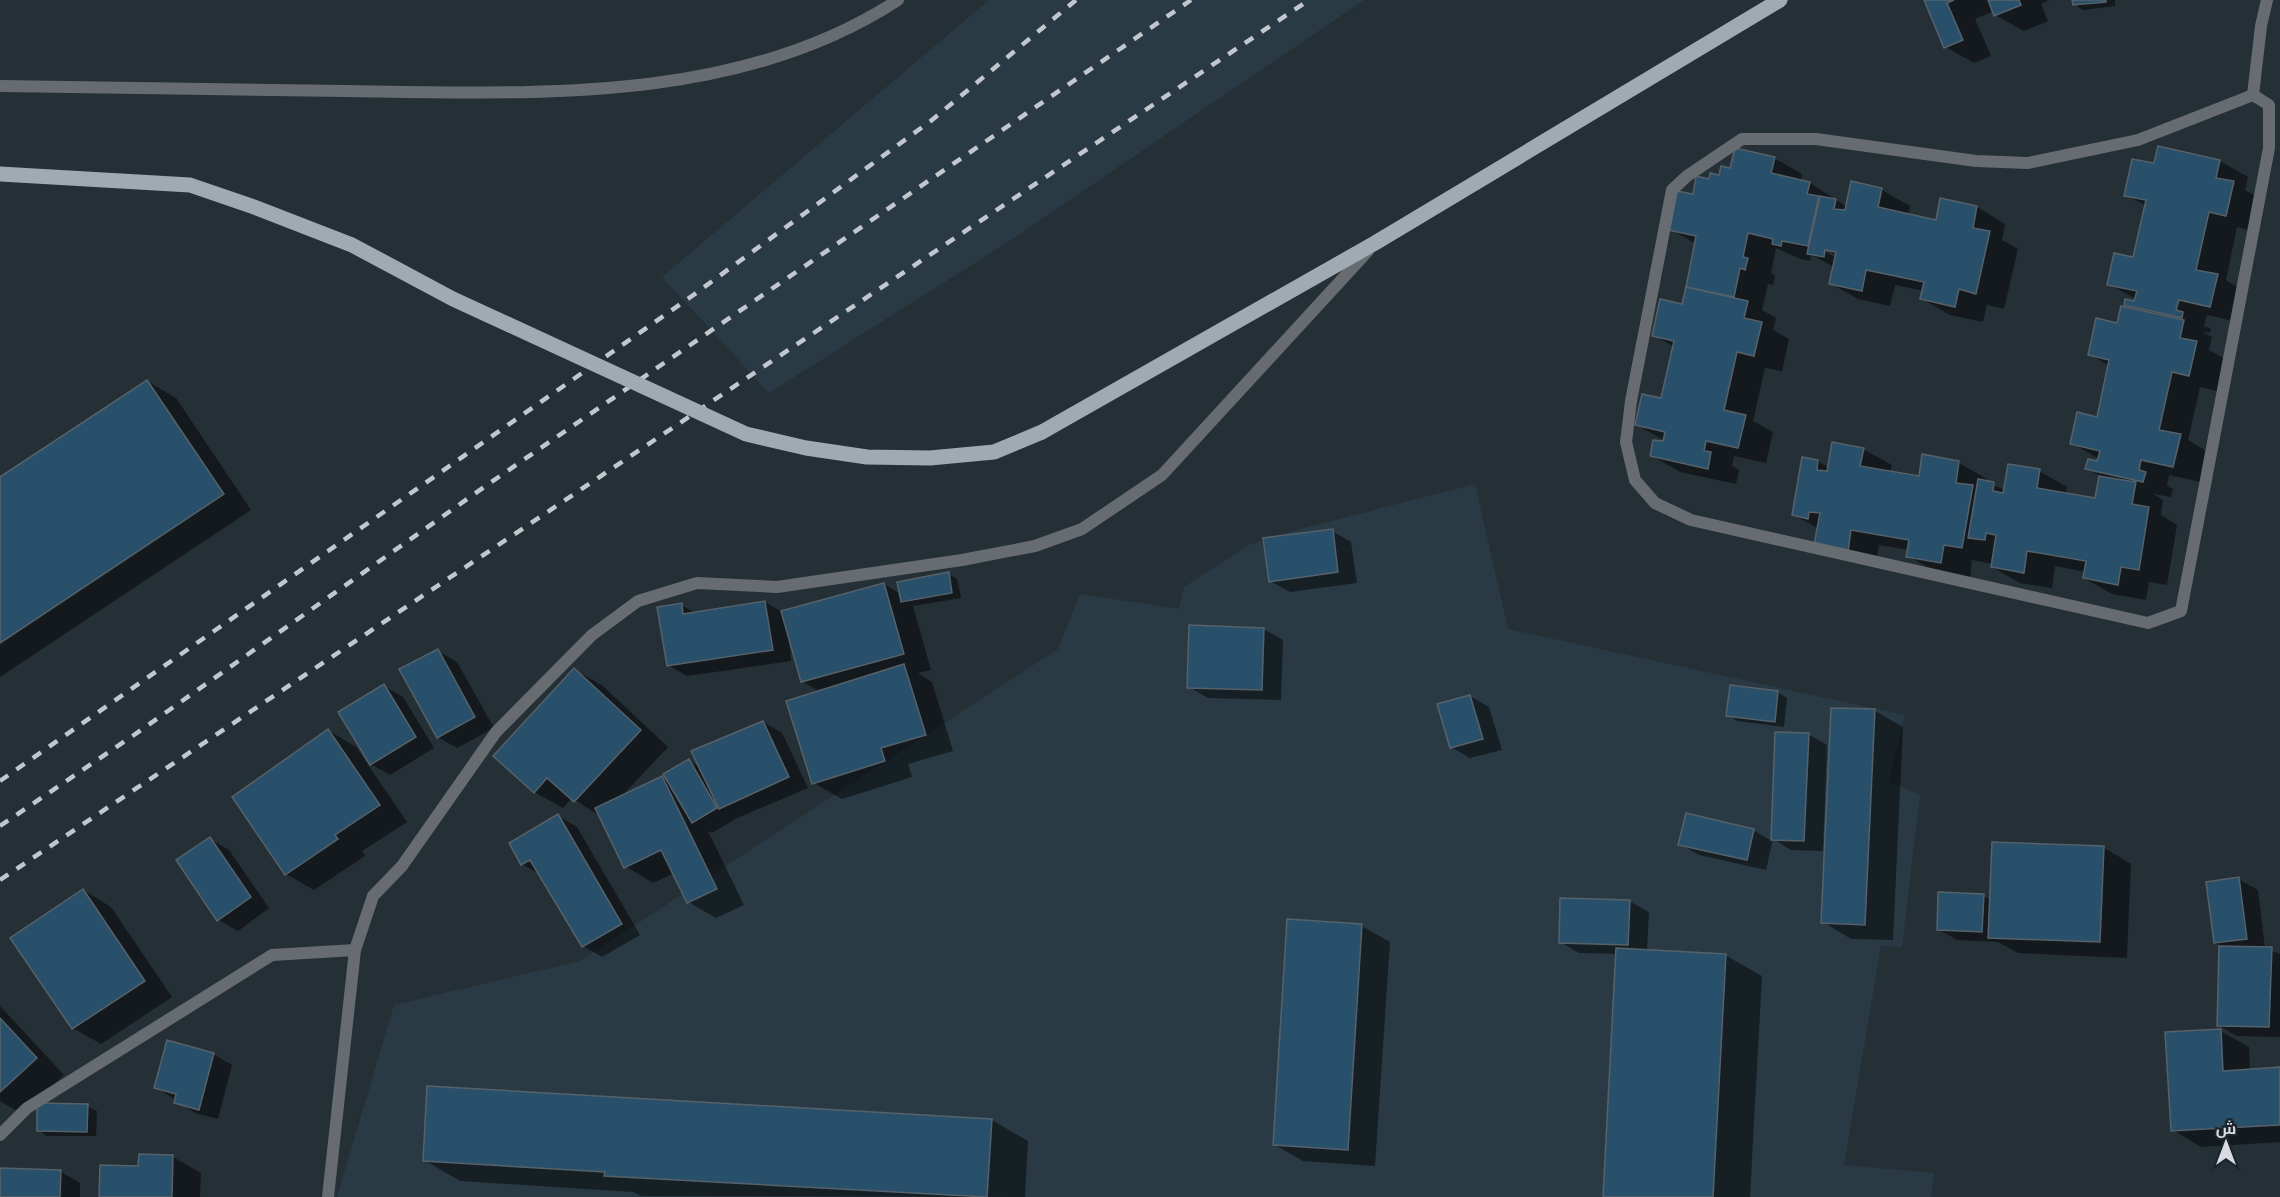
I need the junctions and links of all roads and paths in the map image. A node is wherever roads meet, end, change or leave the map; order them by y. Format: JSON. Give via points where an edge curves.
{"nodes":[{"id":1,"x":898,"y":0,"type":"edge"},
{"id":2,"x":1780,"y":0,"type":"edge"},
{"id":3,"x":2267,"y":0,"type":"edge"},
{"id":4,"x":0,"y":86,"type":"edge"},
{"id":5,"x":2253,"y":95,"type":"junction"},
{"id":6,"x":0,"y":174,"type":"edge"},
{"id":7,"x":1375,"y":243,"type":"junction"},
{"id":8,"x":355,"y":950,"type":"junction"},
{"id":9,"x":0,"y":1135,"type":"edge"},
{"id":10,"x":328,"y":1197,"type":"edge"}],
"edges":[{"from":1,"to":4,"type":"street","via":[[810,47],[746,66],[640,85],[512,93]]},
{"from":2,"to":7,"type":"main road"},
{"from":3,"to":5,"type":"street"},
{"from":5,"to":5,"type":"street","via":[[2269,105],[2269,148],[2181,611],[2148,623],[1690,520],[1655,502],[1635,480],[1626,442],[1631,401],[1672,190],[1722,151],[1742,139],[1816,139],[1976,161],[2028,164],[2138,140]]},
{"from":6,"to":7,"type":"main road","bridge":true,"via":[[190,185],[352,245],[453,299],[746,434],[867,457],[930,458],[994,452],[1042,432]]},
{"from":7,"to":8,"type":"street","via":[[1162,475],[1082,529],[1035,546],[962,560],[777,586],[697,583],[638,601],[592,635],[496,732],[402,866],[373,896]]},
{"from":8,"to":9,"type":"street","via":[[272,955],[27,1108]]},
{"from":8,"to":10,"type":"street"}]}
